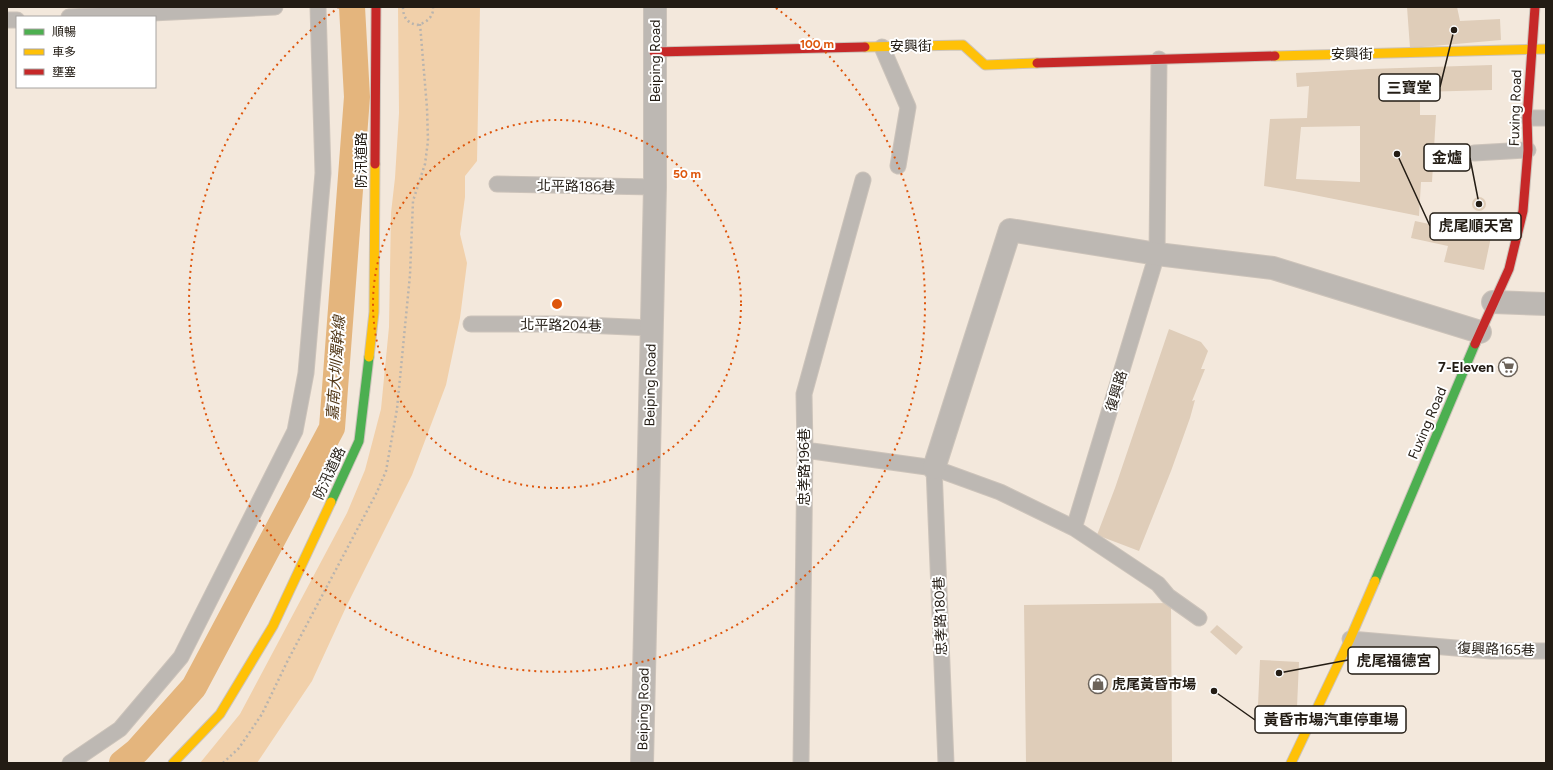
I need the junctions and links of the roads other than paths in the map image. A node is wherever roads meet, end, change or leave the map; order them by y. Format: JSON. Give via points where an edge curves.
{"nodes":[{"id":1,"x":274,"y":7,"type":"edge"},
{"id":2,"x":318,"y":7,"type":"edge"},
{"id":3,"x":376,"y":7,"type":"edge"},
{"id":4,"x":655,"y":7,"type":"edge"},
{"id":5,"x":1535,"y":7,"type":"edge"},
{"id":6,"x":90,"y":16,"type":"edge"},
{"id":7,"x":882,"y":47,"type":"junction"},
{"id":8,"x":1546,"y":48,"type":"edge"},
{"id":9,"x":1532,"y":49,"type":"junction"},
{"id":10,"x":654,"y":52,"type":"junction"},
{"id":11,"x":1159,"y":59,"type":"junction"},
{"id":12,"x":1527,"y":118,"type":"junction"},
{"id":13,"x":1546,"y":118,"type":"edge"},
{"id":14,"x":1528,"y":150,"type":"junction"},
{"id":15,"x":1474,"y":152,"type":"dead end"},
{"id":16,"x":898,"y":166,"type":"dead end"},
{"id":17,"x":863,"y":180,"type":"dead end"},
{"id":18,"x":497,"y":184,"type":"dead end"},
{"id":19,"x":655,"y":187,"type":"junction"},
{"id":20,"x":1157,"y":254,"type":"junction"},
{"id":21,"x":1493,"y":302,"type":"junction"},
{"id":22,"x":1546,"y":304,"type":"edge"},
{"id":23,"x":471,"y":324,"type":"dead end"},
{"id":24,"x":652,"y":328,"type":"junction"},
{"id":25,"x":1480,"y":332,"type":"junction"},
{"id":26,"x":805,"y":450,"type":"junction"},
{"id":27,"x":934,"y":468,"type":"junction"},
{"id":28,"x":1074,"y":528,"type":"junction"},
{"id":29,"x":1199,"y":618,"type":"dead end"},
{"id":30,"x":1350,"y":639,"type":"junction"},
{"id":31,"x":1546,"y":651,"type":"edge"},
{"id":32,"x":70,"y":763,"type":"edge"},
{"id":33,"x":173,"y":763,"type":"edge"},
{"id":34,"x":642,"y":763,"type":"edge"},
{"id":35,"x":801,"y":763,"type":"edge"},
{"id":36,"x":946,"y":763,"type":"edge"},
{"id":37,"x":1291,"y":763,"type":"edge"}],
"edges":[{"from":1,"to":6,"type":"lane"},
{"from":2,"to":32,"type":"lane","via":[[323,172],[306,373],[295,431],[181,657],[120,729]]},
{"from":3,"to":33,"type":"street","name":"防汛道路","via":[[374,312],[359,441],[273,626],[220,714]]},
{"from":4,"to":10,"type":"street","name":"Beiping Road"},
{"from":5,"to":9,"type":"street","name":"Fuxing Road"},
{"from":7,"to":10,"type":"street","name":"安興街"},
{"from":7,"to":11,"type":"street","name":"安興街","via":[[963,45],[985,66]]},
{"from":7,"to":16,"type":"lane","via":[[908,107]]},
{"from":8,"to":9,"type":"street","name":"安興街"},
{"from":9,"to":11,"type":"street","name":"安興街"},
{"from":9,"to":12,"type":"street","name":"Fuxing Road"},
{"from":10,"to":19,"type":"street","name":"Beiping Road"},
{"from":11,"to":20,"type":"lane"},
{"from":12,"to":13,"type":"lane"},
{"from":12,"to":14,"type":"street","name":"Fuxing Road"},
{"from":14,"to":15,"type":"lane"},
{"from":14,"to":21,"type":"street","name":"Fuxing Road","via":[[1522,211],[1509,268]]},
{"from":17,"to":26,"type":"lane","name":"忠孝路196巷","via":[[804,394]]},
{"from":18,"to":19,"type":"lane","name":"北平路186巷"},
{"from":19,"to":24,"type":"street","name":"Beiping Road"},
{"from":20,"to":25,"type":"street","via":[[1273,268]]},
{"from":20,"to":27,"type":"street","via":[[1010,230]]},
{"from":20,"to":28,"type":"lane","name":"復興路"},
{"from":21,"to":22,"type":"street"},
{"from":21,"to":25,"type":"street","name":"Fuxing Road"},
{"from":23,"to":24,"type":"lane","name":"北平路204巷"},
{"from":24,"to":34,"type":"street","name":"Beiping Road"},
{"from":25,"to":30,"type":"street","name":"Fuxing Road"},
{"from":26,"to":27,"type":"lane"},
{"from":26,"to":35,"type":"lane","name":"忠孝路196巷"},
{"from":27,"to":28,"type":"lane","via":[[1000,492]]},
{"from":27,"to":36,"type":"lane","name":"忠孝路180巷"},
{"from":28,"to":29,"type":"lane","via":[[1158,584],[1168,596]]},
{"from":30,"to":31,"type":"lane","name":"復興路165巷","via":[[1491,651]]},
{"from":30,"to":37,"type":"street","name":"Fuxing Road"}]}
